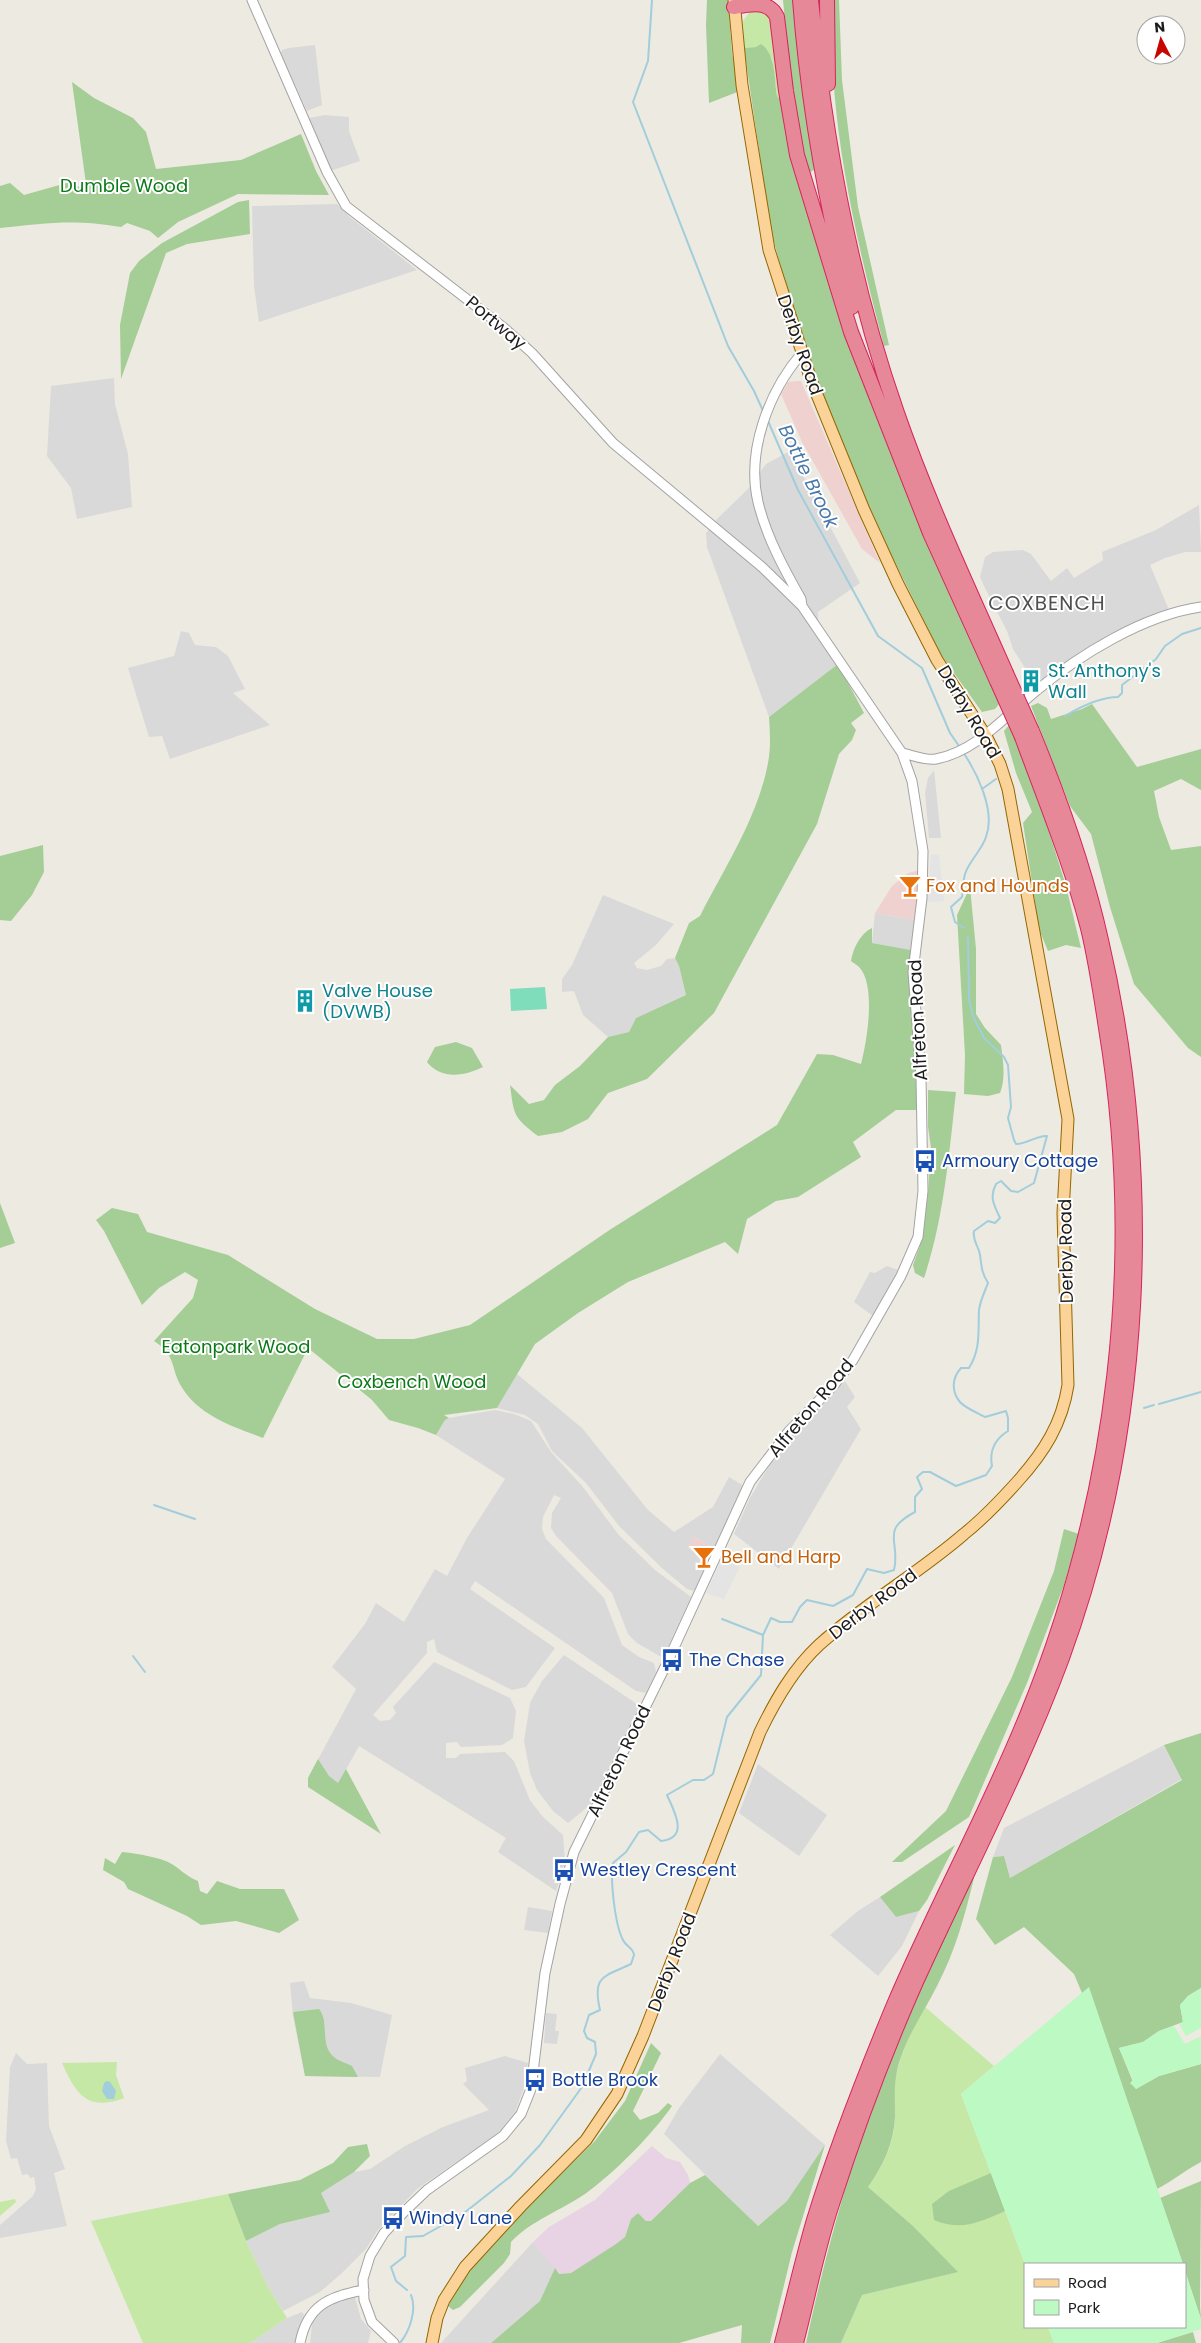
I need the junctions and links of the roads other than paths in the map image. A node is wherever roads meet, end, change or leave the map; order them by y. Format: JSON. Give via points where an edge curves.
{"nodes":[{"id":1,"x":252,"y":0,"type":"edge"},
{"id":2,"x":800,"y":0,"type":"edge"},
{"id":3,"x":811,"y":0,"type":"edge"},
{"id":4,"x":827,"y":0,"type":"edge"},
{"id":5,"x":734,"y":4,"type":"edge"},
{"id":6,"x":861,"y":297,"type":"junction"},
{"id":7,"x":802,"y":353,"type":"junction"},
{"id":8,"x":872,"y":383,"type":"junction"},
{"id":9,"x":802,"y":606,"type":"junction"},
{"id":10,"x":1201,"y":607,"type":"edge"},
{"id":11,"x":1002,"y":677,"type":"junction"},
{"id":12,"x":1027,"y":734,"type":"junction"},
{"id":13,"x":986,"y":736,"type":"junction"},
{"id":14,"x":902,"y":753,"type":"junction"},
{"id":15,"x":991,"y":1811,"type":"junction"},
{"id":16,"x":364,"y":2290,"type":"junction"},
{"id":17,"x":300,"y":2343,"type":"edge"},
{"id":18,"x":394,"y":2343,"type":"edge"},
{"id":19,"x":432,"y":2343,"type":"edge"},
{"id":20,"x":782,"y":2343,"type":"edge"},
{"id":21,"x":796,"y":2343,"type":"edge"}],
"edges":[{"from":1,"to":9,"type":"street","name":"Portway","via":[[327,172],[346,206],[503,327],[532,353],[613,443],[762,567]]},
{"from":2,"to":8,"type":"highway","via":[[806,66],[826,195]]},
{"from":3,"to":6,"type":"highway","via":[[817,65],[832,160]]},
{"from":4,"to":6,"type":"highway","via":[[830,107]]},
{"from":5,"to":7,"type":"main road","name":"Derby Road","via":[[744,94],[769,250]]},
{"from":5,"to":8,"type":"highway","via":[[766,4],[771,6],[777,17],[790,119],[806,189],[850,332]]},
{"from":6,"to":11,"type":"highway","via":[[914,459]]},
{"from":7,"to":9,"type":"street","name":"Alfreton Road","via":[[786,372],[771,403],[760,439],[755,475],[758,500],[767,527]]},
{"from":7,"to":13,"type":"main road","name":"Derby Road","via":[[847,470],[898,584],[937,660]]},
{"from":8,"to":11,"type":"highway","via":[[930,534]]},
{"from":9,"to":14,"type":"street","name":"Alfreton Road"},
{"from":10,"to":13,"type":"street","via":[[1165,616],[1106,643],[1043,685]]},
{"from":11,"to":12,"type":"highway","bridge":true},
{"from":12,"to":15,"type":"highway","via":[[1070,867],[1099,982],[1118,1107],[1124,1212],[1122,1305],[1105,1448],[1074,1581]]},
{"from":12,"to":15,"type":"highway","via":[[1065,816],[1101,937],[1117,1014],[1130,1103],[1136,1212],[1134,1294],[1128,1367],[1098,1540],[1063,1655],[1004,1798]]},
{"from":13,"to":14,"type":"street","via":[[935,759]]},
{"from":13,"to":19,"type":"main road","name":"Derby Road","via":[[1008,789],[1068,1119],[1064,1213],[1069,1367],[1061,1416],[1040,1456],[990,1510],[964,1534],[818,1646],[775,1701],[760,1732],[643,2036],[616,2094],[586,2140],[465,2267],[444,2300]]},
{"from":14,"to":16,"type":"street","name":"Alfreton Road","via":[[912,780],[923,851],[922,898],[913,972],[921,1077],[923,1191],[918,1237],[902,1276],[852,1360],[834,1385],[789,1431],[750,1482],[666,1665],[574,1852],[545,1973],[531,2089],[521,2114],[503,2136],[427,2190],[384,2233],[367,2262]]},
{"from":15,"to":20,"type":"highway","via":[[978,1824],[894,2004],[860,2090],[814,2223]]},
{"from":15,"to":21,"type":"highway","via":[[870,2097],[831,2207]]},
{"from":16,"to":17,"type":"street","via":[[336,2296],[319,2306],[306,2321]]},
{"from":16,"to":18,"type":"street","name":"Alfreton Road","via":[[368,2313],[378,2330]]}]}
